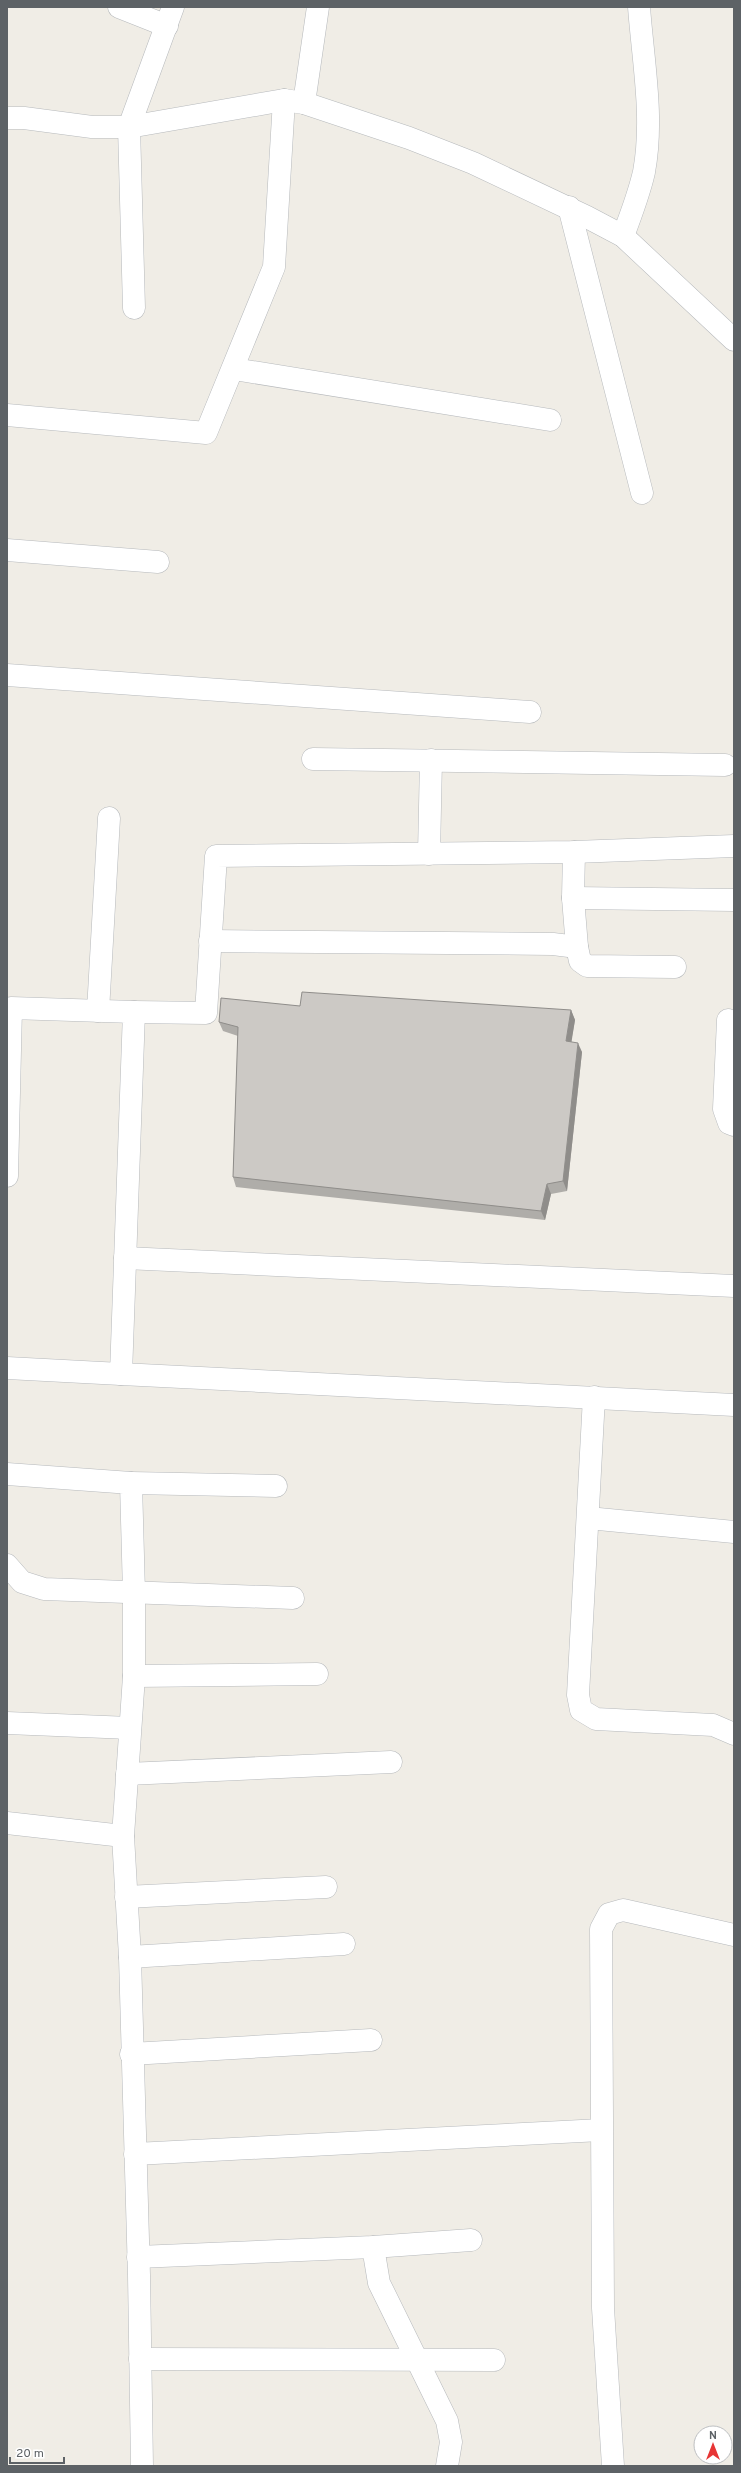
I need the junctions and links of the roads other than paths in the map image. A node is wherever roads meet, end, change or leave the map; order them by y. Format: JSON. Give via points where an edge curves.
{"nodes":[{"id":1,"x":119,"y":7,"type":"edge"},
{"id":2,"x":318,"y":7,"type":"edge"},
{"id":3,"x":639,"y":7,"type":"edge"},
{"id":4,"x":170,"y":16,"type":"edge"},
{"id":5,"x":294,"y":101,"type":"junction"},
{"id":6,"x":7,"y":118,"type":"edge"},
{"id":7,"x":129,"y":127,"type":"junction"},
{"id":8,"x":569,"y":207,"type":"junction"},
{"id":9,"x":623,"y":236,"type":"junction"},
{"id":10,"x":134,"y":308,"type":"dead end"},
{"id":11,"x":734,"y":340,"type":"edge"},
{"id":12,"x":234,"y":369,"type":"junction"},
{"id":13,"x":7,"y":415,"type":"edge"},
{"id":14,"x":550,"y":420,"type":"dead end"},
{"id":15,"x":642,"y":493,"type":"dead end"},
{"id":16,"x":7,"y":550,"type":"edge"},
{"id":17,"x":158,"y":562,"type":"dead end"},
{"id":18,"x":7,"y":674,"type":"edge"},
{"id":19,"x":530,"y":712,"type":"dead end"},
{"id":20,"x":313,"y":759,"type":"dead end"},
{"id":21,"x":431,"y":760,"type":"junction"},
{"id":22,"x":725,"y":765,"type":"dead end"},
{"id":23,"x":109,"y":818,"type":"dead end"},
{"id":24,"x":734,"y":846,"type":"edge"},
{"id":25,"x":574,"y":852,"type":"junction"},
{"id":26,"x":429,"y":854,"type":"junction"},
{"id":27,"x":573,"y":898,"type":"junction"},
{"id":28,"x":734,"y":900,"type":"edge"},
{"id":29,"x":210,"y":941,"type":"junction"},
{"id":30,"x":577,"y":947,"type":"junction"},
{"id":31,"x":675,"y":967,"type":"dead end"},
{"id":32,"x":9,"y":1008,"type":"edge"},
{"id":33,"x":98,"y":1011,"type":"junction"},
{"id":34,"x":134,"y":1012,"type":"junction"},
{"id":35,"x":728,"y":1020,"type":"dead end"},
{"id":36,"x":734,"y":1125,"type":"edge"},
{"id":37,"x":7,"y":1176,"type":"edge"},
{"id":38,"x":125,"y":1258,"type":"junction"},
{"id":39,"x":734,"y":1286,"type":"edge"},
{"id":40,"x":7,"y":1368,"type":"edge"},
{"id":41,"x":121,"y":1374,"type":"junction"},
{"id":42,"x":594,"y":1397,"type":"junction"},
{"id":43,"x":734,"y":1405,"type":"edge"},
{"id":44,"x":7,"y":1474,"type":"edge"},
{"id":45,"x":131,"y":1483,"type":"junction"},
{"id":46,"x":276,"y":1486,"type":"dead end"},
{"id":47,"x":588,"y":1518,"type":"junction"},
{"id":48,"x":734,"y":1532,"type":"edge"},
{"id":49,"x":7,"y":1565,"type":"edge"},
{"id":50,"x":134,"y":1593,"type":"junction"},
{"id":51,"x":293,"y":1598,"type":"dead end"},
{"id":52,"x":317,"y":1674,"type":"dead end"},
{"id":53,"x":134,"y":1676,"type":"junction"},
{"id":54,"x":7,"y":1723,"type":"edge"},
{"id":55,"x":130,"y":1728,"type":"junction"},
{"id":56,"x":734,"y":1734,"type":"edge"},
{"id":57,"x":391,"y":1762,"type":"dead end"},
{"id":58,"x":127,"y":1774,"type":"junction"},
{"id":59,"x":7,"y":1824,"type":"edge"},
{"id":60,"x":123,"y":1836,"type":"junction"},
{"id":61,"x":326,"y":1886,"type":"dead end"},
{"id":62,"x":126,"y":1897,"type":"junction"},
{"id":63,"x":734,"y":1935,"type":"edge"},
{"id":64,"x":344,"y":1944,"type":"dead end"},
{"id":65,"x":130,"y":1957,"type":"junction"},
{"id":66,"x":371,"y":2040,"type":"dead end"},
{"id":67,"x":131,"y":2054,"type":"junction"},
{"id":68,"x":601,"y":2130,"type":"junction"},
{"id":69,"x":135,"y":2154,"type":"junction"},
{"id":70,"x":471,"y":2240,"type":"dead end"},
{"id":71,"x":373,"y":2247,"type":"junction"},
{"id":72,"x":138,"y":2257,"type":"junction"},
{"id":73,"x":414,"y":2358,"type":"junction"},
{"id":74,"x":140,"y":2359,"type":"junction"},
{"id":75,"x":494,"y":2360,"type":"dead end"},
{"id":76,"x":142,"y":2466,"type":"edge"},
{"id":77,"x":447,"y":2466,"type":"edge"},
{"id":78,"x":613,"y":2466,"type":"edge"}],
"edges":[{"from":1,"to":4,"type":"street"},
{"from":2,"to":5,"type":"street"},
{"from":3,"to":9,"type":"street","via":[[647,103],[647,149],[637,198]]},
{"from":4,"to":7,"type":"street"},
{"from":5,"to":7,"type":"street"},
{"from":5,"to":8,"type":"street","via":[[409,138],[473,163]]},
{"from":5,"to":12,"type":"street","via":[[274,267]]},
{"from":6,"to":7,"type":"street","via":[[92,127]]},
{"from":7,"to":10,"type":"street"},
{"from":8,"to":9,"type":"street"},
{"from":8,"to":15,"type":"street"},
{"from":9,"to":11,"type":"street"},
{"from":12,"to":13,"type":"street","via":[[206,433]]},
{"from":12,"to":14,"type":"street"},
{"from":16,"to":17,"type":"street"},
{"from":18,"to":19,"type":"street"},
{"from":20,"to":21,"type":"street"},
{"from":21,"to":22,"type":"street"},
{"from":21,"to":26,"type":"street"},
{"from":23,"to":33,"type":"street"},
{"from":24,"to":25,"type":"street"},
{"from":25,"to":26,"type":"street"},
{"from":25,"to":27,"type":"street"},
{"from":26,"to":29,"type":"street","via":[[216,856]]},
{"from":27,"to":28,"type":"street"},
{"from":27,"to":30,"type":"street"},
{"from":29,"to":30,"type":"street","via":[[553,944]]},
{"from":29,"to":34,"type":"street","via":[[206,1013]]},
{"from":30,"to":31,"type":"street","via":[[580,961],[587,966]]},
{"from":32,"to":33,"type":"street"},
{"from":32,"to":37,"type":"street"},
{"from":33,"to":34,"type":"street"},
{"from":34,"to":38,"type":"street"},
{"from":35,"to":36,"type":"street","via":[[724,1109],[729,1123]]},
{"from":38,"to":39,"type":"street"},
{"from":38,"to":41,"type":"street"},
{"from":40,"to":41,"type":"street"},
{"from":41,"to":42,"type":"street"},
{"from":42,"to":43,"type":"street"},
{"from":42,"to":47,"type":"street"},
{"from":44,"to":45,"type":"street"},
{"from":45,"to":46,"type":"street"},
{"from":45,"to":50,"type":"street"},
{"from":47,"to":48,"type":"street"},
{"from":47,"to":56,"type":"street","via":[[578,1695],[581,1710],[596,1719],[714,1725]]},
{"from":49,"to":50,"type":"street","via":[[14,1575],[32,1587]]},
{"from":50,"to":51,"type":"street"},
{"from":50,"to":53,"type":"street"},
{"from":52,"to":53,"type":"street"},
{"from":53,"to":55,"type":"street"},
{"from":54,"to":55,"type":"street"},
{"from":55,"to":58,"type":"street"},
{"from":57,"to":58,"type":"street"},
{"from":58,"to":60,"type":"street"},
{"from":59,"to":60,"type":"street"},
{"from":60,"to":62,"type":"street"},
{"from":61,"to":62,"type":"street"},
{"from":62,"to":65,"type":"street"},
{"from":63,"to":68,"type":"street","via":[[623,1910],[614,1911],[606,1918],[601,1929]]},
{"from":64,"to":65,"type":"street"},
{"from":65,"to":67,"type":"street"},
{"from":66,"to":67,"type":"street"},
{"from":67,"to":69,"type":"street"},
{"from":68,"to":69,"type":"street"},
{"from":68,"to":78,"type":"street","via":[[603,2308]]},
{"from":69,"to":72,"type":"street"},
{"from":70,"to":71,"type":"street"},
{"from":71,"to":72,"type":"street"},
{"from":71,"to":73,"type":"street","via":[[379,2283]]},
{"from":72,"to":74,"type":"street"},
{"from":73,"to":74,"type":"street"},
{"from":73,"to":75,"type":"street"},
{"from":73,"to":77,"type":"street","via":[[447,2422],[451,2442]]},
{"from":74,"to":76,"type":"street"}]}
